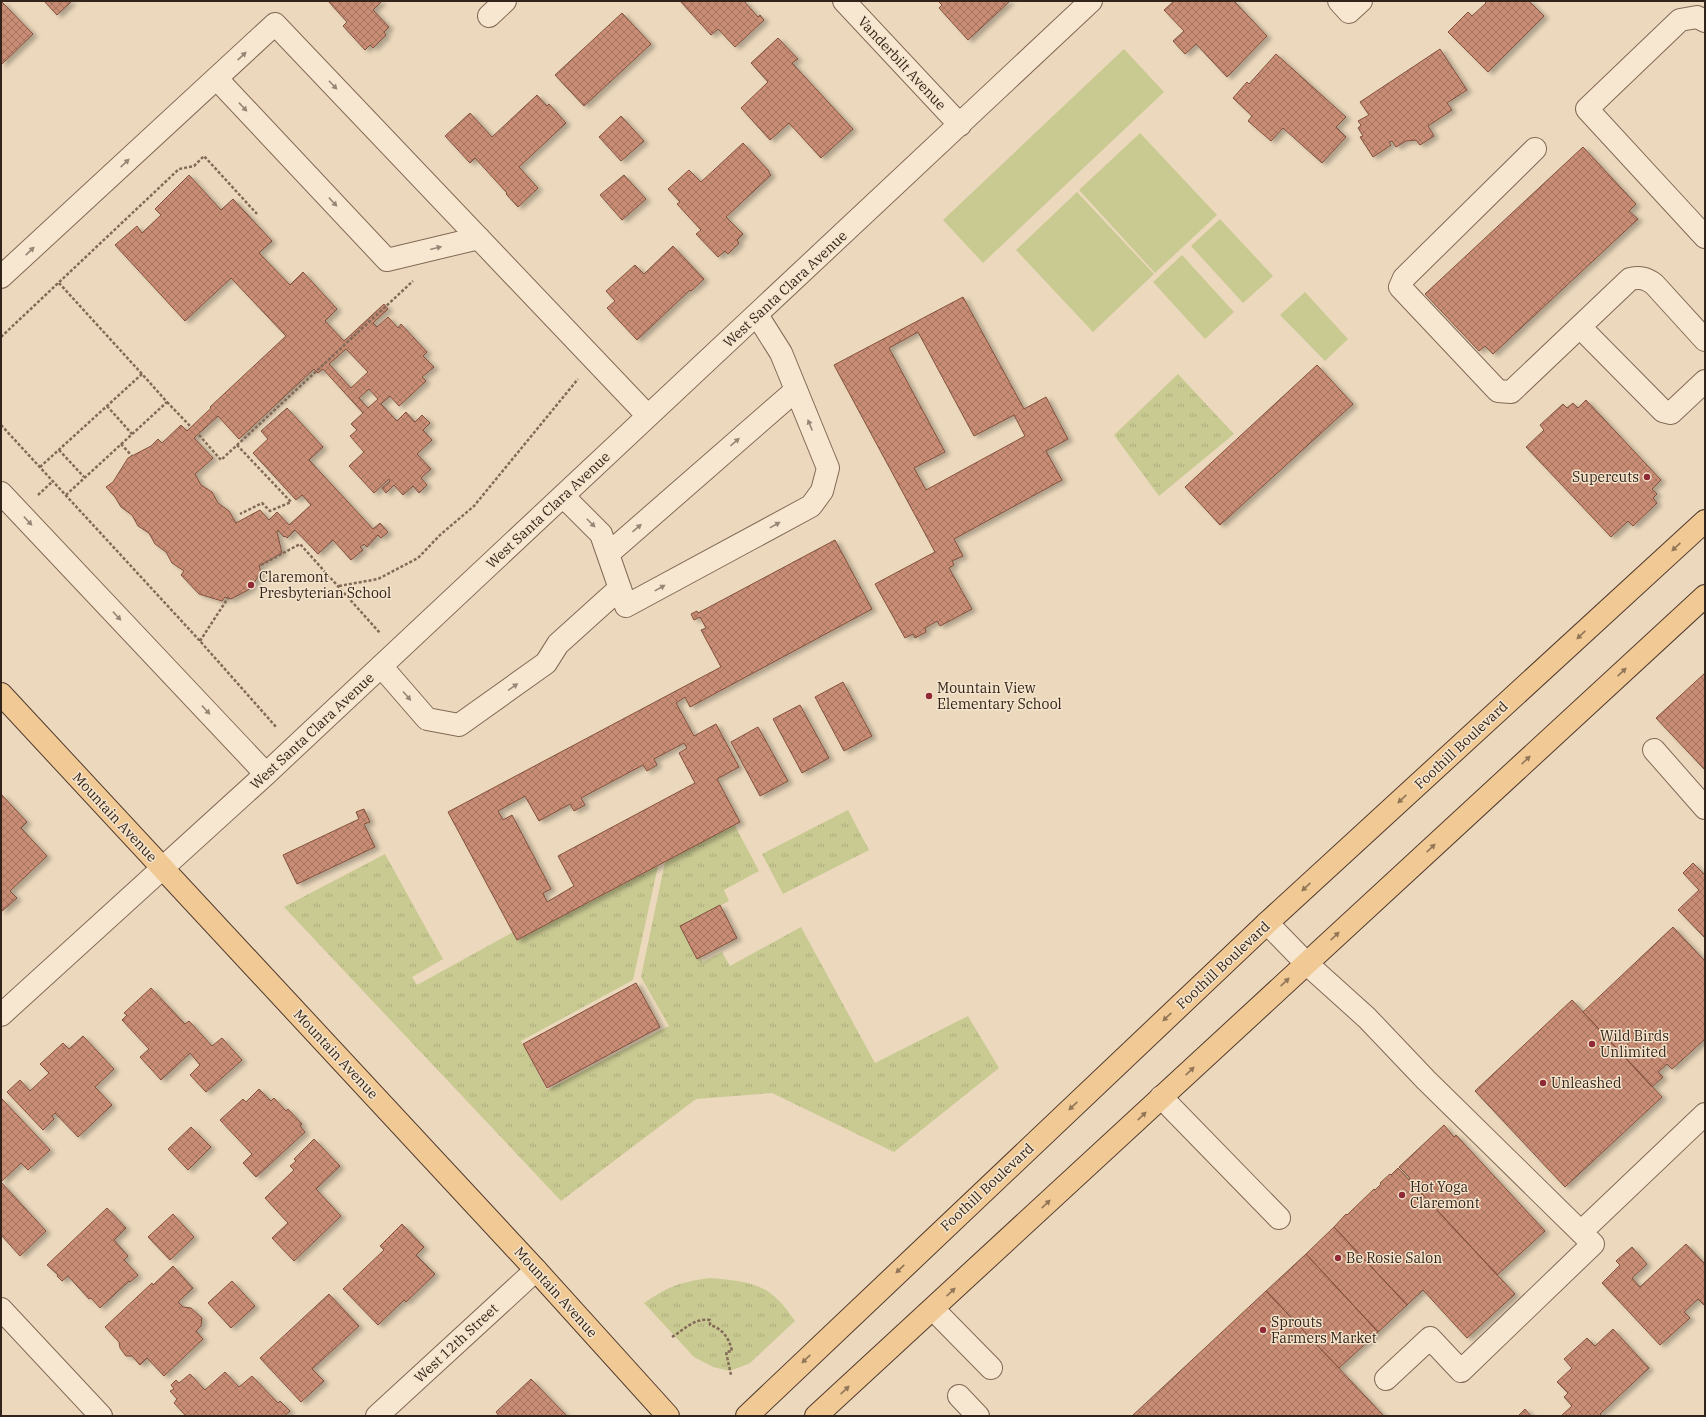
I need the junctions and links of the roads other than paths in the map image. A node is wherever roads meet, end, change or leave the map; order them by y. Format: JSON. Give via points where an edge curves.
{"nodes":[{"id":1,"x":504,"y":1,"type":"edge"},
{"id":2,"x":844,"y":1,"type":"edge"},
{"id":3,"x":1091,"y":1,"type":"edge"},
{"id":4,"x":489,"y":16,"type":"dead end"},
{"id":5,"x":1705,"y":21,"type":"edge"},
{"id":6,"x":217,"y":79,"type":"junction"},
{"id":7,"x":960,"y":125,"type":"junction"},
{"id":8,"x":1535,"y":149,"type":"dead end"},
{"id":9,"x":1705,"y":237,"type":"edge"},
{"id":10,"x":479,"y":238,"type":"junction"},
{"id":11,"x":1,"y":277,"type":"edge"},
{"id":12,"x":757,"y":315,"type":"junction"},
{"id":13,"x":1580,"y":327,"type":"junction"},
{"id":14,"x":1705,"y":340,"type":"edge"},
{"id":15,"x":1705,"y":381,"type":"edge"},
{"id":16,"x":796,"y":390,"type":"junction"},
{"id":17,"x":648,"y":416,"type":"junction"},
{"id":18,"x":1,"y":493,"type":"edge"},
{"id":19,"x":563,"y":496,"type":"junction"},
{"id":20,"x":1705,"y":521,"type":"edge"},
{"id":21,"x":608,"y":554,"type":"junction"},
{"id":22,"x":620,"y":588,"type":"junction"},
{"id":23,"x":1705,"y":596,"type":"edge"},
{"id":24,"x":381,"y":666,"type":"junction"},
{"id":25,"x":1,"y":694,"type":"edge"},
{"id":26,"x":1654,"y":750,"type":"dead end"},
{"id":27,"x":266,"y":774,"type":"junction"},
{"id":28,"x":1705,"y":808,"type":"edge"},
{"id":29,"x":162,"y":869,"type":"junction"},
{"id":30,"x":1267,"y":923,"type":"junction"},
{"id":31,"x":1306,"y":963,"type":"junction"},
{"id":32,"x":1,"y":1015,"type":"edge"},
{"id":33,"x":1161,"y":1097,"type":"junction"},
{"id":34,"x":1705,"y":1114,"type":"edge"},
{"id":35,"x":1279,"y":1218,"type":"dead end"},
{"id":36,"x":1581,"y":1232,"type":"junction"},
{"id":37,"x":536,"y":1270,"type":"junction"},
{"id":38,"x":1,"y":1309,"type":"edge"},
{"id":39,"x":932,"y":1309,"type":"junction"},
{"id":40,"x":991,"y":1368,"type":"dead end"},
{"id":41,"x":1386,"y":1379,"type":"dead end"},
{"id":42,"x":959,"y":1396,"type":"dead end"},
{"id":43,"x":101,"y":1416,"type":"edge"},
{"id":44,"x":377,"y":1416,"type":"edge"},
{"id":45,"x":668,"y":1416,"type":"edge"},
{"id":46,"x":747,"y":1416,"type":"edge"},
{"id":47,"x":816,"y":1416,"type":"edge"},
{"id":48,"x":978,"y":1416,"type":"edge"}],
"edges":[{"from":1,"to":4,"type":"street"},
{"from":2,"to":7,"type":"street","name":"Vanderbilt Avenue"},
{"from":3,"to":7,"type":"street","name":"West Santa Clara Avenue"},
{"from":5,"to":9,"type":"street","via":[[1697,17],[1680,20],[1587,109]]},
{"from":6,"to":10,"type":"street","one_way":true,"via":[[388,260]]},
{"from":6,"to":10,"type":"street","one_way":true,"via":[[276,24]]},
{"from":11,"to":6,"type":"street","one_way":true},
{"from":7,"to":12,"type":"street","name":"West Santa Clara Avenue"},
{"from":8,"to":13,"type":"street","via":[[1404,278],[1400,287],[1498,391],[1511,392]]},
{"from":10,"to":17,"type":"street"},
{"from":12,"to":16,"type":"street","via":[[781,353]]},
{"from":12,"to":17,"type":"street","name":"West Santa Clara Avenue"},
{"from":13,"to":14,"type":"street","via":[[1630,279],[1639,277],[1654,284]]},
{"from":13,"to":15,"type":"street","via":[[1663,411],[1671,413]]},
{"from":21,"to":16,"type":"street","one_way":true},
{"from":22,"to":16,"type":"street","one_way":true,"via":[[626,606],[811,506],[822,491],[828,468]]},
{"from":17,"to":19,"type":"street","name":"West Santa Clara Avenue"},
{"from":18,"to":27,"type":"street","one_way":true},
{"from":19,"to":21,"type":"street","one_way":true,"via":[[601,534]]},
{"from":19,"to":24,"type":"street","name":"West Santa Clara Avenue"},
{"from":20,"to":30,"type":"main road","name":"Foothill Boulevard","one_way":true},
{"from":21,"to":22,"type":"street"},
{"from":24,"to":22,"type":"street","one_way":true,"via":[[427,719],[458,725],[546,663],[558,644]]},
{"from":31,"to":23,"type":"main road","one_way":true},
{"from":24,"to":27,"type":"street","name":"West Santa Clara Avenue"},
{"from":25,"to":29,"type":"main road","name":"Mountain Avenue"},
{"from":26,"to":28,"type":"street"},
{"from":27,"to":29,"type":"street","name":"West Santa Clara Avenue"},
{"from":29,"to":32,"type":"street","name":"West Santa Clara Avenue"},
{"from":29,"to":37,"type":"main road","name":"Mountain Avenue"},
{"from":30,"to":31,"type":"street"},
{"from":30,"to":46,"type":"main road","name":"Foothill Boulevard","one_way":true},
{"from":33,"to":31,"type":"main road","one_way":true},
{"from":31,"to":36,"type":"street","via":[[1367,1018],[1426,1080]]},
{"from":33,"to":35,"type":"street"},
{"from":39,"to":33,"type":"main road","one_way":true},
{"from":34,"to":36,"type":"street"},
{"from":36,"to":41,"type":"street","via":[[1593,1244],[1461,1371],[1430,1338]]},
{"from":37,"to":44,"type":"street","name":"West 12th Street"},
{"from":37,"to":45,"type":"main road","name":"Mountain Avenue"},
{"from":38,"to":43,"type":"street"},
{"from":39,"to":40,"type":"street"},
{"from":47,"to":39,"type":"main road","one_way":true},
{"from":42,"to":48,"type":"street"}]}
